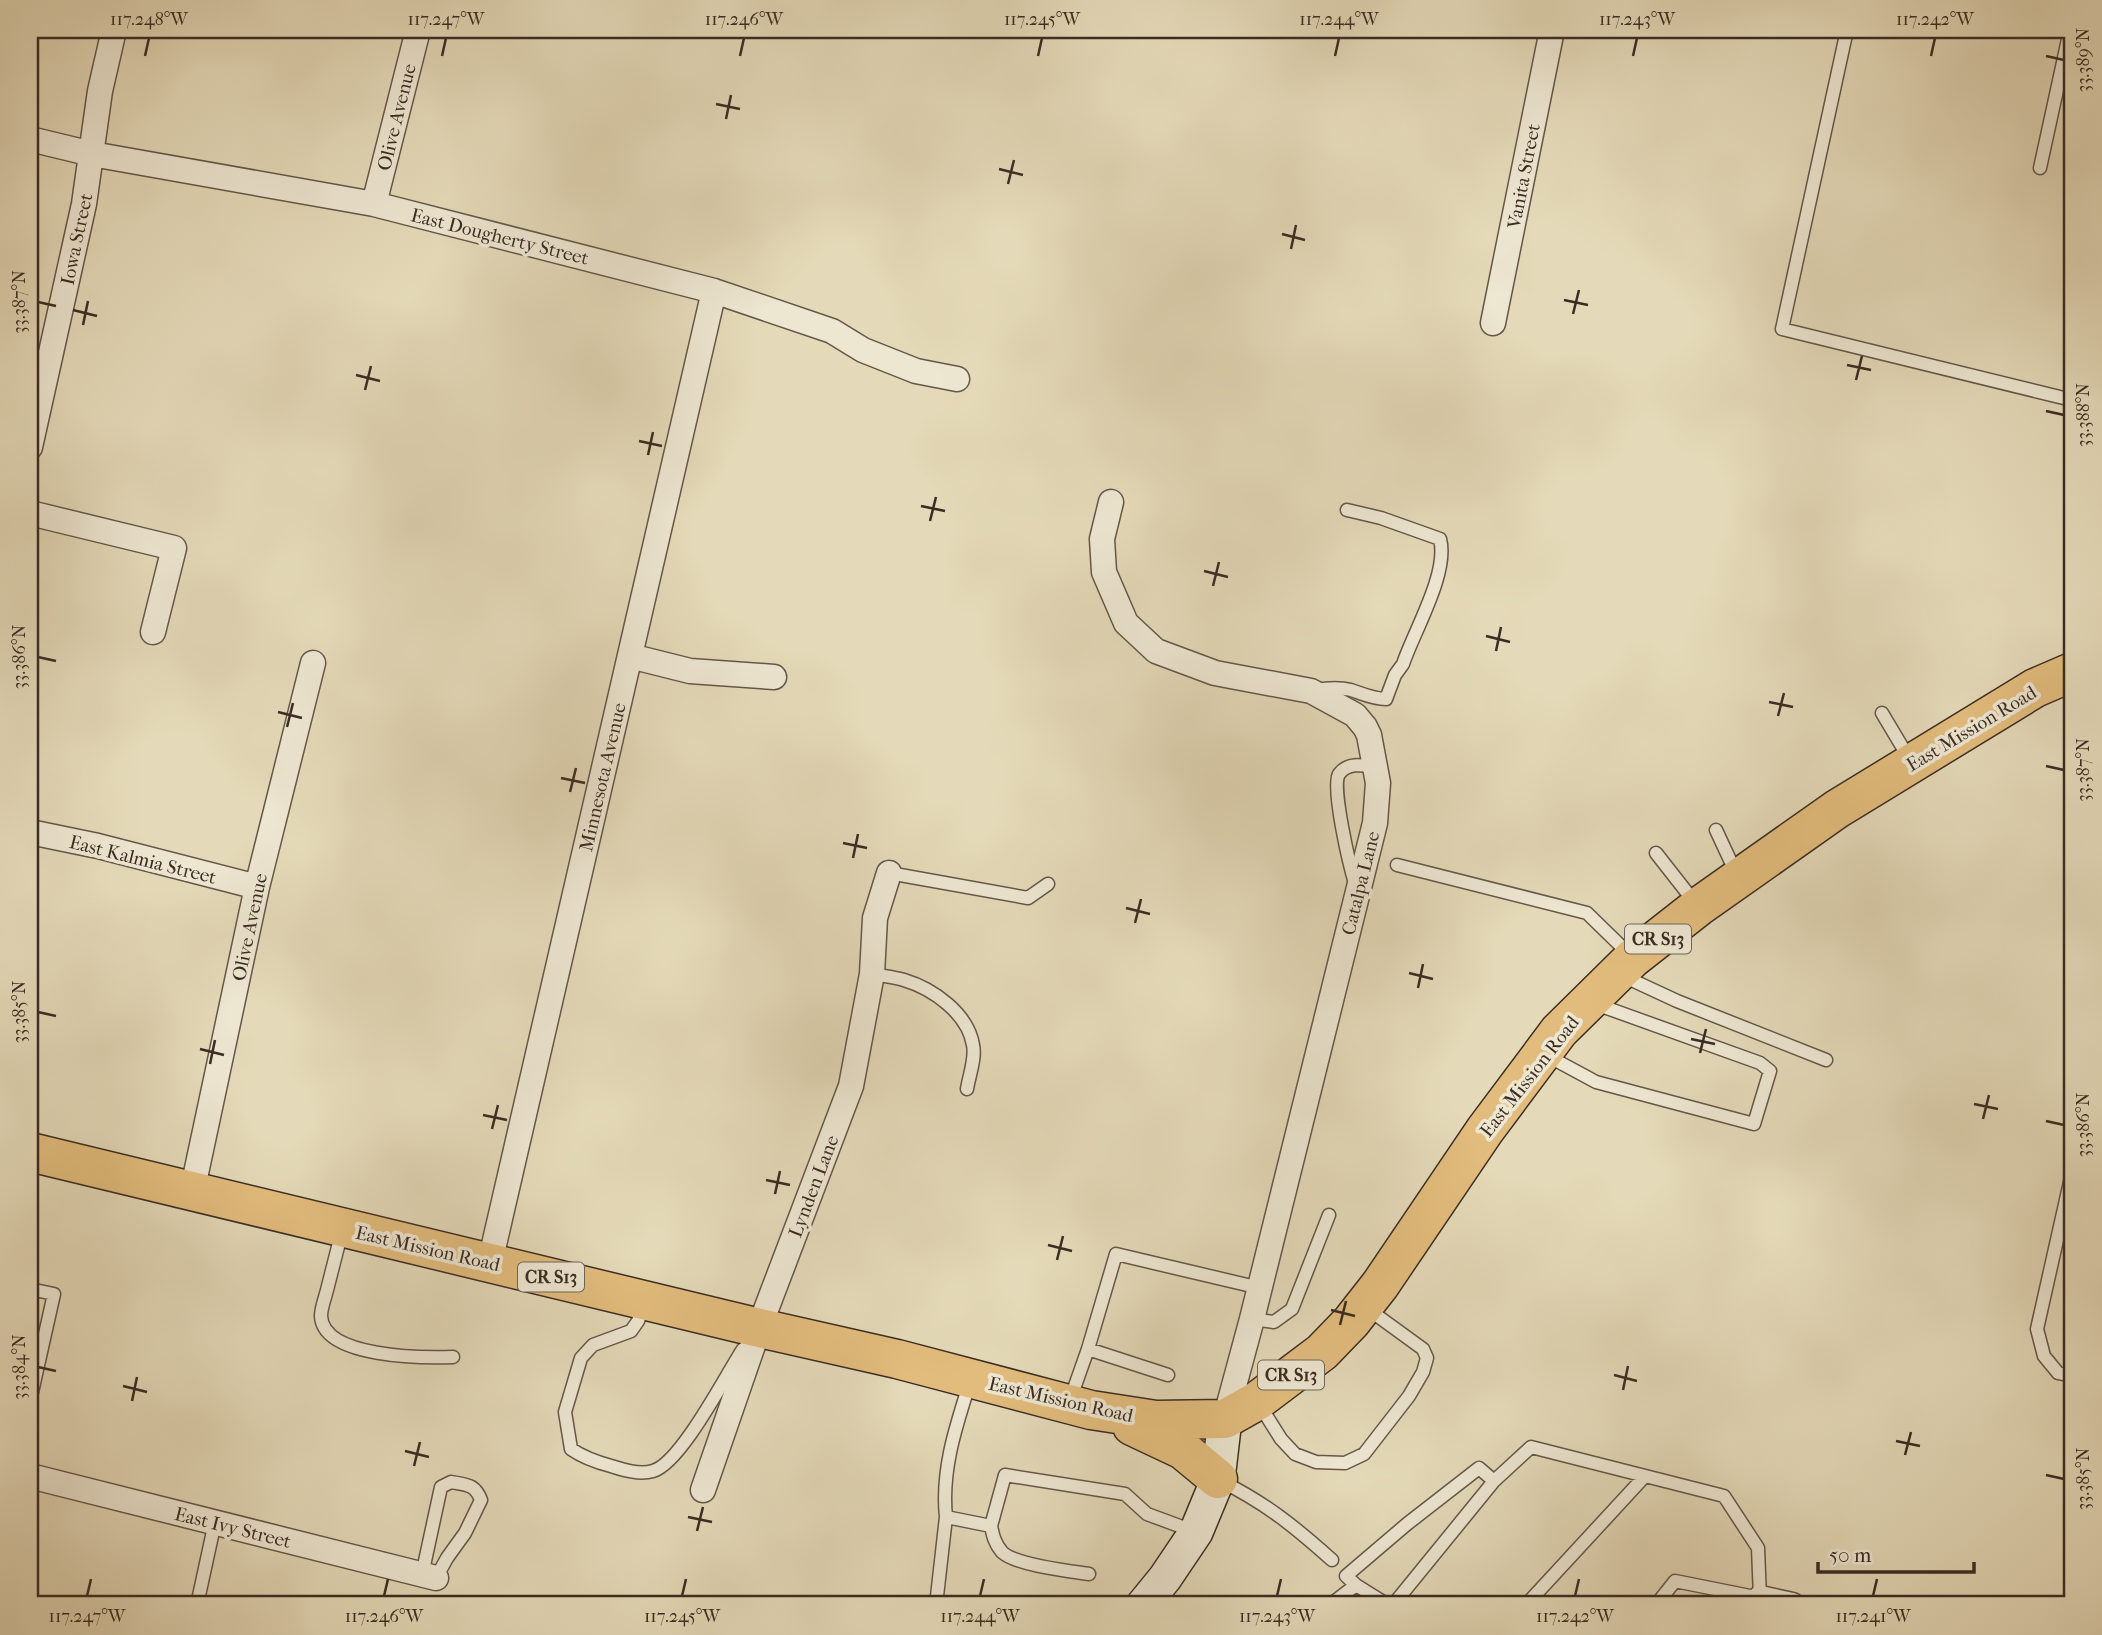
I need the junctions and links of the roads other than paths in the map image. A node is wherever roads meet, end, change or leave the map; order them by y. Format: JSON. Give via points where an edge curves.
{"nodes":[{"id":1,"x":114,"y":30,"type":"edge"},
{"id":2,"x":418,"y":30,"type":"edge"},
{"id":3,"x":1552,"y":30,"type":"edge"},
{"id":4,"x":1847,"y":30,"type":"edge"},
{"id":5,"x":2070,"y":30,"type":"edge"},
{"id":6,"x":30,"y":139,"type":"edge"},
{"id":7,"x":92,"y":154,"type":"junction"},
{"id":8,"x":2040,"y":168,"type":"dead end"},
{"id":9,"x":374,"y":204,"type":"junction"},
{"id":10,"x":714,"y":291,"type":"junction"},
{"id":11,"x":1493,"y":323,"type":"dead end"},
{"id":12,"x":957,"y":379,"type":"dead end"},
{"id":13,"x":2072,"y":400,"type":"edge"},
{"id":14,"x":30,"y":447,"type":"edge"},
{"id":15,"x":1111,"y":502,"type":"dead end"},
{"id":16,"x":1347,"y":510,"type":"dead end"},
{"id":17,"x":30,"y":513,"type":"edge"},
{"id":18,"x":153,"y":632,"type":"dead end"},
{"id":19,"x":630,"y":656,"type":"junction"},
{"id":20,"x":313,"y":663,"type":"dead end"},
{"id":21,"x":2072,"y":672,"type":"edge"},
{"id":22,"x":774,"y":677,"type":"dead end"},
{"id":23,"x":1311,"y":691,"type":"junction"},
{"id":24,"x":1882,"y":713,"type":"dead end"},
{"id":25,"x":1912,"y":763,"type":"junction"},
{"id":26,"x":1375,"y":767,"type":"junction"},
{"id":27,"x":1716,"y":830,"type":"dead end"},
{"id":28,"x":30,"y":832,"type":"edge"},
{"id":29,"x":1656,"y":853,"type":"dead end"},
{"id":30,"x":1397,"y":865,"type":"dead end"},
{"id":31,"x":889,"y":873,"type":"joint"},
{"id":32,"x":1739,"y":878,"type":"junction"},
{"id":33,"x":1048,"y":884,"type":"dead end"},
{"id":34,"x":257,"y":887,"type":"junction"},
{"id":35,"x":1358,"y":891,"type":"junction"},
{"id":36,"x":1698,"y":907,"type":"junction"},
{"id":37,"x":1625,"y":966,"type":"junction"},
{"id":38,"x":872,"y":974,"type":"junction"},
{"id":39,"x":1590,"y":1002,"type":"junction"},
{"id":40,"x":1543,"y":1053,"type":"junction"},
{"id":41,"x":1826,"y":1060,"type":"dead end"},
{"id":42,"x":967,"y":1089,"type":"dead end"},
{"id":43,"x":2072,"y":1173,"type":"edge"},
{"id":44,"x":30,"y":1174,"type":"edge"},
{"id":45,"x":192,"y":1192,"type":"junction"},
{"id":46,"x":1329,"y":1215,"type":"dead end"},
{"id":47,"x":343,"y":1228,"type":"junction"},
{"id":48,"x":489,"y":1262,"type":"junction"},
{"id":49,"x":1260,"y":1288,"type":"junction"},
{"id":50,"x":30,"y":1289,"type":"edge"},
{"id":51,"x":645,"y":1300,"type":"junction"},
{"id":52,"x":1364,"y":1306,"type":"junction"},
{"id":53,"x":1252,"y":1319,"type":"junction"},
{"id":54,"x":755,"y":1327,"type":"junction"},
{"id":55,"x":1088,"y":1349,"type":"junction"},
{"id":56,"x":453,"y":1357,"type":"dead end"},
{"id":57,"x":1168,"y":1375,"type":"dead end"},
{"id":58,"x":2072,"y":1376,"type":"edge"},
{"id":59,"x":971,"y":1378,"type":"junction"},
{"id":60,"x":30,"y":1401,"type":"edge"},
{"id":61,"x":1080,"y":1407,"type":"junction"},
{"id":62,"x":1241,"y":1410,"type":"junction"},
{"id":63,"x":30,"y":1476,"type":"edge"},
{"id":64,"x":1645,"y":1476,"type":"junction"},
{"id":65,"x":1218,"y":1479,"type":"junction"},
{"id":66,"x":1494,"y":1481,"type":"junction"},
{"id":67,"x":703,"y":1490,"type":"dead end"},
{"id":68,"x":946,"y":1517,"type":"junction"},
{"id":69,"x":215,"y":1522,"type":"junction"},
{"id":70,"x":991,"y":1526,"type":"junction"},
{"id":71,"x":1196,"y":1532,"type":"junction"},
{"id":72,"x":1332,"y":1560,"type":"dead end"},
{"id":73,"x":1089,"y":1574,"type":"dead end"},
{"id":74,"x":429,"y":1576,"type":"junction"},
{"id":75,"x":1356,"y":1585,"type":"junction"},
{"id":76,"x":1760,"y":1598,"type":"junction"},
{"id":77,"x":197,"y":1605,"type":"edge"},
{"id":78,"x":936,"y":1605,"type":"edge"},
{"id":79,"x":1143,"y":1605,"type":"edge"},
{"id":80,"x":1330,"y":1605,"type":"edge"},
{"id":81,"x":1388,"y":1605,"type":"edge"},
{"id":82,"x":1394,"y":1605,"type":"edge"},
{"id":83,"x":1526,"y":1605,"type":"edge"},
{"id":84,"x":1656,"y":1605,"type":"edge"},
{"id":85,"x":1792,"y":1605,"type":"edge"}],
"edges":[{"from":1,"to":7,"type":"street","name":"Iowa Street"},
{"from":2,"to":9,"type":"street","name":"Olive Avenue"},
{"from":3,"to":11,"type":"street","name":"Vanita Street"},
{"from":4,"to":13,"type":"lane","via":[[1782,329]]},
{"from":5,"to":8,"type":"lane"},
{"from":6,"to":7,"type":"street","name":"East Dougherty Street"},
{"from":7,"to":9,"type":"street","name":"East Dougherty Street"},
{"from":7,"to":14,"type":"street","name":"Iowa Street"},
{"from":9,"to":10,"type":"street","name":"East Dougherty Street"},
{"from":10,"to":12,"type":"street","name":"East Dougherty Street","via":[[832,331],[916,371]]},
{"from":10,"to":19,"type":"street","name":"Minnesota Avenue"},
{"from":15,"to":23,"type":"street","name":"Catalpa Lane","via":[[1102,539],[1104,572],[1126,623],[1156,651],[1214,673]]},
{"from":16,"to":23,"type":"lane","via":[[1440,539],[1443,548],[1436,584],[1386,699],[1341,688]]},
{"from":17,"to":18,"type":"street","via":[[174,548]]},
{"from":19,"to":22,"type":"street","via":[[690,671]]},
{"from":19,"to":48,"type":"street","name":"Minnesota Avenue"},
{"from":20,"to":34,"type":"street","name":"Olive Avenue"},
{"from":21,"to":25,"type":"main road","name":"East Mission Road","number":"CR S13","via":[[2035,688]]},
{"from":23,"to":26,"type":"street","name":"Catalpa Lane","via":[[1355,715],[1365,727]]},
{"from":24,"to":25,"type":"lane"},
{"from":25,"to":32,"type":"main road","name":"East Mission Road","number":"CR S13"},
{"from":26,"to":35,"type":"street","name":"Catalpa Lane","via":[[1375,823]]},
{"from":26,"to":35,"type":"lane","via":[[1349,766],[1337,779]]},
{"from":27,"to":32,"type":"lane"},
{"from":28,"to":34,"type":"street","name":"East Kalmia Street"},
{"from":29,"to":36,"type":"lane"},
{"from":30,"to":37,"type":"lane","via":[[1587,913]]},
{"from":31,"to":33,"type":"lane","via":[[1028,898]]},
{"from":31,"to":38,"type":"street","name":"Lynden Lane","via":[[875,918]]},
{"from":32,"to":36,"type":"main road","name":"East Mission Road","number":"CR S13"},
{"from":34,"to":45,"type":"street","name":"Olive Avenue"},
{"from":35,"to":49,"type":"street","name":"Catalpa Lane"},
{"from":36,"to":37,"type":"main road","name":"East Mission Road","number":"CR S13"},
{"from":37,"to":39,"type":"main road","name":"East Mission Road","number":"CR S13"},
{"from":37,"to":41,"type":"lane","via":[[1677,1000]]},
{"from":38,"to":42,"type":"lane","via":[[905,980],[953,1009],[974,1047]]},
{"from":38,"to":54,"type":"street","name":"Lynden Lane","via":[[851,1086]]},
{"from":39,"to":40,"type":"main road","name":"East Mission Road","number":"CR S13"},
{"from":39,"to":40,"type":"lane","via":[[1760,1063],[1770,1071],[1754,1124],[1596,1082]]},
{"from":40,"to":52,"type":"main road","name":"East Mission Road","number":"CR S13"},
{"from":43,"to":58,"type":"lane","via":[[2037,1329],[2044,1356],[2058,1373]]},
{"from":44,"to":45,"type":"main road","name":"East Mission Road","number":"CR S13"},
{"from":45,"to":47,"type":"main road","name":"East Mission Road","number":"CR S13"},
{"from":46,"to":53,"type":"lane","via":[[1292,1309],[1274,1322]]},
{"from":47,"to":48,"type":"main road","name":"East Mission Road","number":"CR S13"},
{"from":47,"to":56,"type":"lane","via":[[321,1313],[326,1330],[339,1341],[379,1353]]},
{"from":48,"to":51,"type":"main road","name":"East Mission Road","number":"CR S13"},
{"from":49,"to":53,"type":"street","name":"Catalpa Lane"},
{"from":49,"to":55,"type":"lane","via":[[1116,1254]]},
{"from":50,"to":60,"type":"lane","via":[[54,1294]]},
{"from":51,"to":54,"type":"main road","name":"East Mission Road","number":"CR S13"},
{"from":51,"to":54,"type":"lane","via":[[631,1331],[593,1345],[581,1357],[565,1412],[571,1449],[584,1459],[630,1472],[654,1471],[672,1459]]},
{"from":52,"to":62,"type":"main road","name":"East Mission Road","number":"CR S13","via":[[1322,1352]]},
{"from":52,"to":62,"type":"lane","via":[[1423,1349],[1427,1357],[1409,1396],[1364,1454],[1345,1463],[1315,1462],[1296,1454]]},
{"from":53,"to":62,"type":"street","name":"Catalpa Lane"},
{"from":54,"to":59,"type":"main road","name":"East Mission Road","number":"CR S13"},
{"from":54,"to":67,"type":"street","name":"Lynden Lane"},
{"from":55,"to":57,"type":"lane"},
{"from":55,"to":61,"type":"lane"},
{"from":59,"to":61,"type":"main road","name":"East Mission Road","number":"CR S13"},
{"from":59,"to":68,"type":"lane","via":[[950,1445]]},
{"from":61,"to":62,"type":"main road","name":"East Mission Road","number":"CR S13","via":[[1156,1420]]},
{"from":61,"to":65,"type":"main road","via":[[1183,1450]]},
{"from":62,"to":65,"type":"street"},
{"from":63,"to":69,"type":"street","name":"East Ivy Street"},
{"from":64,"to":66,"type":"lane","via":[[1531,1447]]},
{"from":64,"to":76,"type":"lane","via":[[1724,1496],[1759,1548]]},
{"from":64,"to":83,"type":"lane"},
{"from":65,"to":71,"type":"street"},
{"from":65,"to":72,"type":"lane","via":[[1254,1497]]},
{"from":66,"to":75,"type":"lane","via":[[1479,1468],[1346,1576]]},
{"from":66,"to":82,"type":"lane"},
{"from":68,"to":70,"type":"lane"},
{"from":68,"to":78,"type":"lane"},
{"from":69,"to":74,"type":"street","name":"East Ivy Street"},
{"from":69,"to":77,"type":"lane"},
{"from":70,"to":71,"type":"lane","via":[[1005,1475],[1125,1494],[1147,1514]]},
{"from":70,"to":73,"type":"lane","via":[[1003,1554],[1034,1565]]},
{"from":71,"to":79,"type":"street"},
{"from":74,"to":74,"type":"lane","via":[[465,1533],[481,1500],[471,1486],[451,1482],[441,1487]]},
{"from":75,"to":80,"type":"lane"},
{"from":75,"to":81,"type":"lane"},
{"from":76,"to":84,"type":"lane","via":[[1675,1581]]},
{"from":76,"to":85,"type":"street"}]}
